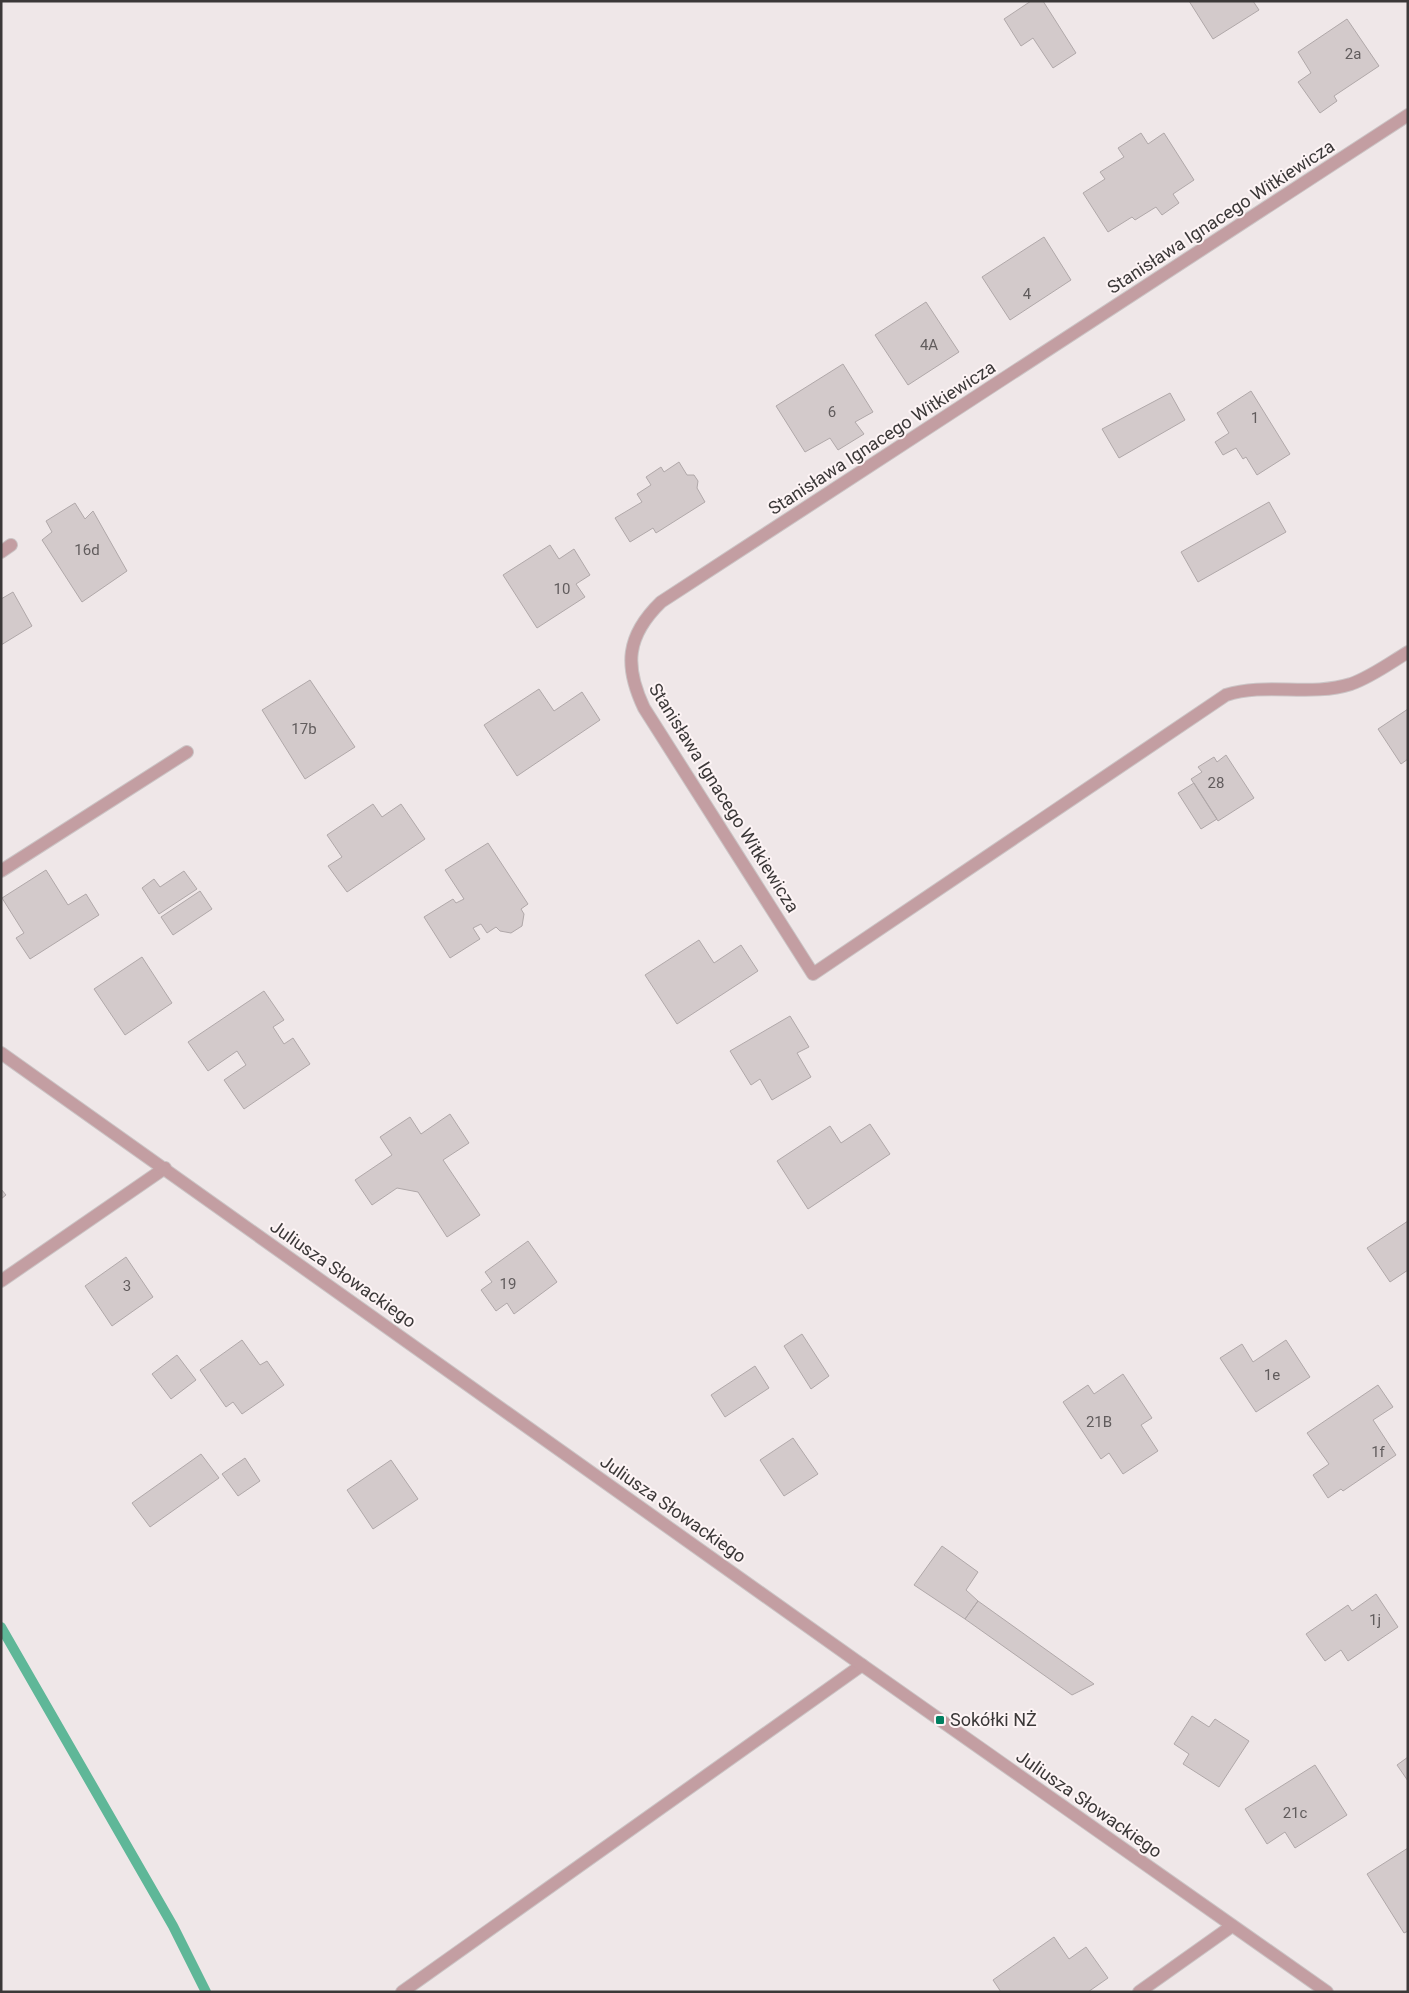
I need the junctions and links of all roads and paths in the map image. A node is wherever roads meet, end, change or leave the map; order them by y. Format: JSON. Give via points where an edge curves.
{"nodes":[{"id":1,"x":1408,"y":116,"type":"edge"},
{"id":2,"x":1408,"y":652,"type":"edge"},
{"id":3,"x":187,"y":752,"type":"dead end"},
{"id":4,"x":1,"y":872,"type":"edge"},
{"id":5,"x":1,"y":1053,"type":"edge"},
{"id":6,"x":165,"y":1168,"type":"junction"},
{"id":7,"x":1,"y":1281,"type":"edge"},
{"id":8,"x":862,"y":1665,"type":"junction"},
{"id":9,"x":1232,"y":1926,"type":"junction"},
{"id":10,"x":402,"y":1992,"type":"edge"},
{"id":11,"x":1139,"y":1992,"type":"edge"},
{"id":12,"x":1327,"y":1992,"type":"edge"}],
"edges":[{"from":1,"to":2,"type":"street","name":"Stanisława Ignacego Witkiewicza","via":[[661,602],[642,628],[631,651],[630,663],[644,708],[813,974],[1218,699],[1234,692],[1302,690],[1350,684]]},
{"from":3,"to":4,"type":"street"},
{"from":5,"to":6,"type":"street","name":"Juliusza Słowackiego"},
{"from":6,"to":7,"type":"street"},
{"from":6,"to":8,"type":"street","name":"Juliusza Słowackiego"},
{"from":8,"to":9,"type":"street","name":"Juliusza Słowackiego"},
{"from":8,"to":10,"type":"street"},
{"from":9,"to":11,"type":"street"},
{"from":9,"to":12,"type":"street","name":"Juliusza Słowackiego"}]}
